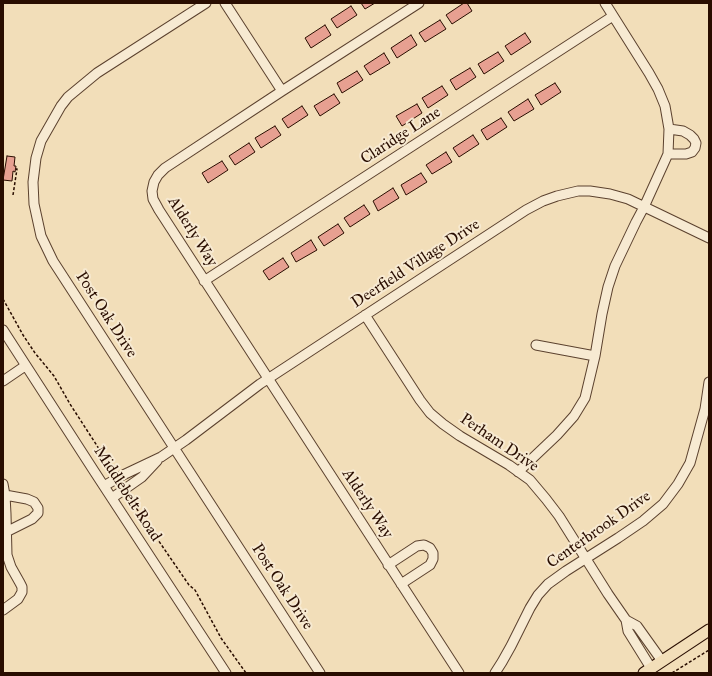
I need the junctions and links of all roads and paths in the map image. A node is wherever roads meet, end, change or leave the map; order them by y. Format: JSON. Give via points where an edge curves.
{"nodes":[{"id":1,"x":206,"y":3,"type":"edge"},
{"id":2,"x":225,"y":3,"type":"edge"},
{"id":3,"x":418,"y":3,"type":"edge"},
{"id":4,"x":605,"y":3,"type":"edge"},
{"id":5,"x":613,"y":16,"type":"junction"},
{"id":6,"x":282,"y":91,"type":"junction"},
{"id":7,"x":669,"y":129,"type":"junction"},
{"id":8,"x":668,"y":154,"type":"junction"},
{"id":9,"x":16,"y":169,"type":"dead end"},
{"id":10,"x":13,"y":195,"type":"dead end"},
{"id":11,"x":644,"y":207,"type":"junction"},
{"id":12,"x":709,"y":238,"type":"edge"},
{"id":13,"x":204,"y":281,"type":"junction"},
{"id":14,"x":365,"y":315,"type":"junction"},
{"id":15,"x":3,"y":330,"type":"edge"},
{"id":16,"x":536,"y":345,"type":"dead end"},
{"id":17,"x":595,"y":356,"type":"junction"},
{"id":18,"x":25,"y":366,"type":"junction"},
{"id":19,"x":268,"y":379,"type":"junction"},
{"id":20,"x":3,"y":381,"type":"edge"},
{"id":21,"x":709,"y":383,"type":"edge"},
{"id":22,"x":707,"y":410,"type":"edge"},
{"id":23,"x":174,"y":448,"type":"junction"},
{"id":24,"x":161,"y":457,"type":"junction"},
{"id":25,"x":518,"y":472,"type":"junction"},
{"id":26,"x":3,"y":484,"type":"edge"},
{"id":27,"x":104,"y":486,"type":"junction"},
{"id":28,"x":5,"y":495,"type":"junction"},
{"id":29,"x":112,"y":498,"type":"junction"},
{"id":30,"x":6,"y":532,"type":"junction"},
{"id":31,"x":586,"y":559,"type":"junction"},
{"id":32,"x":388,"y":565,"type":"junction"},
{"id":33,"x":401,"y":584,"type":"junction"},
{"id":34,"x":3,"y":610,"type":"edge"},
{"id":35,"x":626,"y":620,"type":"junction"},
{"id":36,"x":709,"y":630,"type":"edge"},
{"id":37,"x":709,"y":650,"type":"edge"},
{"id":38,"x":662,"y":661,"type":"junction"},
{"id":39,"x":648,"y":670,"type":"edge"},
{"id":40,"x":226,"y":673,"type":"edge"},
{"id":41,"x":320,"y":673,"type":"edge"},
{"id":42,"x":459,"y":673,"type":"edge"},
{"id":43,"x":495,"y":673,"type":"edge"},
{"id":44,"x":672,"y":673,"type":"edge"}],
"edges":[{"from":1,"to":23,"type":"street","name":"Post Oak Drive","via":[[97,73],[68,97],[41,141],[33,182],[34,204],[41,236],[53,261]]},
{"from":2,"to":6,"type":"street"},
{"from":3,"to":6,"type":"street","name":"Alderly Way"},
{"from":4,"to":5,"type":"street"},
{"from":5,"to":7,"type":"street","via":[[658,89],[665,106]]},
{"from":5,"to":13,"type":"street","name":"Claridge Lane"},
{"from":6,"to":13,"type":"street","name":"Alderly Way","via":[[165,168],[154,182],[153,199]]},
{"from":7,"to":8,"type":"street"},
{"from":7,"to":8,"type":"street","via":[[683,131],[696,143],[692,152]]},
{"from":8,"to":11,"type":"street"},
{"from":9,"to":10,"type":"path"},
{"from":11,"to":12,"type":"street","name":"Deerfield Village Drive"},
{"from":11,"to":14,"type":"street","name":"Deerfield Village Drive","via":[[628,199],[590,191],[578,191],[542,201]]},
{"from":11,"to":17,"type":"street","via":[[615,266],[608,287]]},
{"from":13,"to":19,"type":"street","name":"Alderly Way"},
{"from":14,"to":19,"type":"street","name":"Deerfield Village Drive"},
{"from":14,"to":25,"type":"street","name":"Perham Drive","via":[[430,413],[460,436]]},
{"from":15,"to":18,"type":"street","name":"Middlebelt Road"},
{"from":16,"to":17,"type":"street"},
{"from":17,"to":25,"type":"street","via":[[585,398],[574,416]]},
{"from":18,"to":20,"type":"street"},
{"from":18,"to":27,"type":"street","name":"Middlebelt Road"},
{"from":19,"to":23,"type":"street","name":"Deerfield Village Drive"},
{"from":19,"to":32,"type":"street","name":"Alderly Way"},
{"from":21,"to":22,"type":"street","name":"Centerbrook Drive"},
{"from":22,"to":31,"type":"street","name":"Centerbrook Drive","via":[[690,463],[663,504],[643,521]]},
{"from":23,"to":24,"type":"street","name":"Deerfield Village Drive"},
{"from":23,"to":41,"type":"street","name":"Post Oak Drive"},
{"from":24,"to":27,"type":"street","name":"Deerfield Village Drive"},
{"from":24,"to":29,"type":"street","name":"Deerfield Village Drive","via":[[142,477]]},
{"from":25,"to":31,"type":"street","name":"Perham Drive","via":[[530,480],[546,499]]},
{"from":26,"to":28,"type":"street"},
{"from":27,"to":29,"type":"street","name":"Middlebelt Road"},
{"from":28,"to":30,"type":"street"},
{"from":28,"to":30,"type":"street","via":[[28,499],[38,508],[38,513],[32,519]]},
{"from":29,"to":40,"type":"street","name":"Middlebelt Road"},
{"from":30,"to":34,"type":"street","via":[[7,555],[22,592],[18,599]]},
{"from":31,"to":35,"type":"street","name":"Perham Drive"},
{"from":31,"to":43,"type":"street","name":"Centerbrook Drive","via":[[548,584],[538,594]]},
{"from":32,"to":33,"type":"street","name":"Alderly Way"},
{"from":32,"to":33,"type":"street","name":"Alderly Way","via":[[417,546],[424,545],[430,548],[433,559],[430,565]]},
{"from":33,"to":42,"type":"street","name":"Alderly Way"},
{"from":35,"to":38,"type":"street","name":"Perham Drive","via":[[637,626]]},
{"from":35,"to":39,"type":"street","name":"Perham Drive","via":[[628,631]]},
{"from":36,"to":38,"type":"main road"},
{"from":37,"to":44,"type":"path"},
{"from":38,"to":39,"type":"main road"}]}
